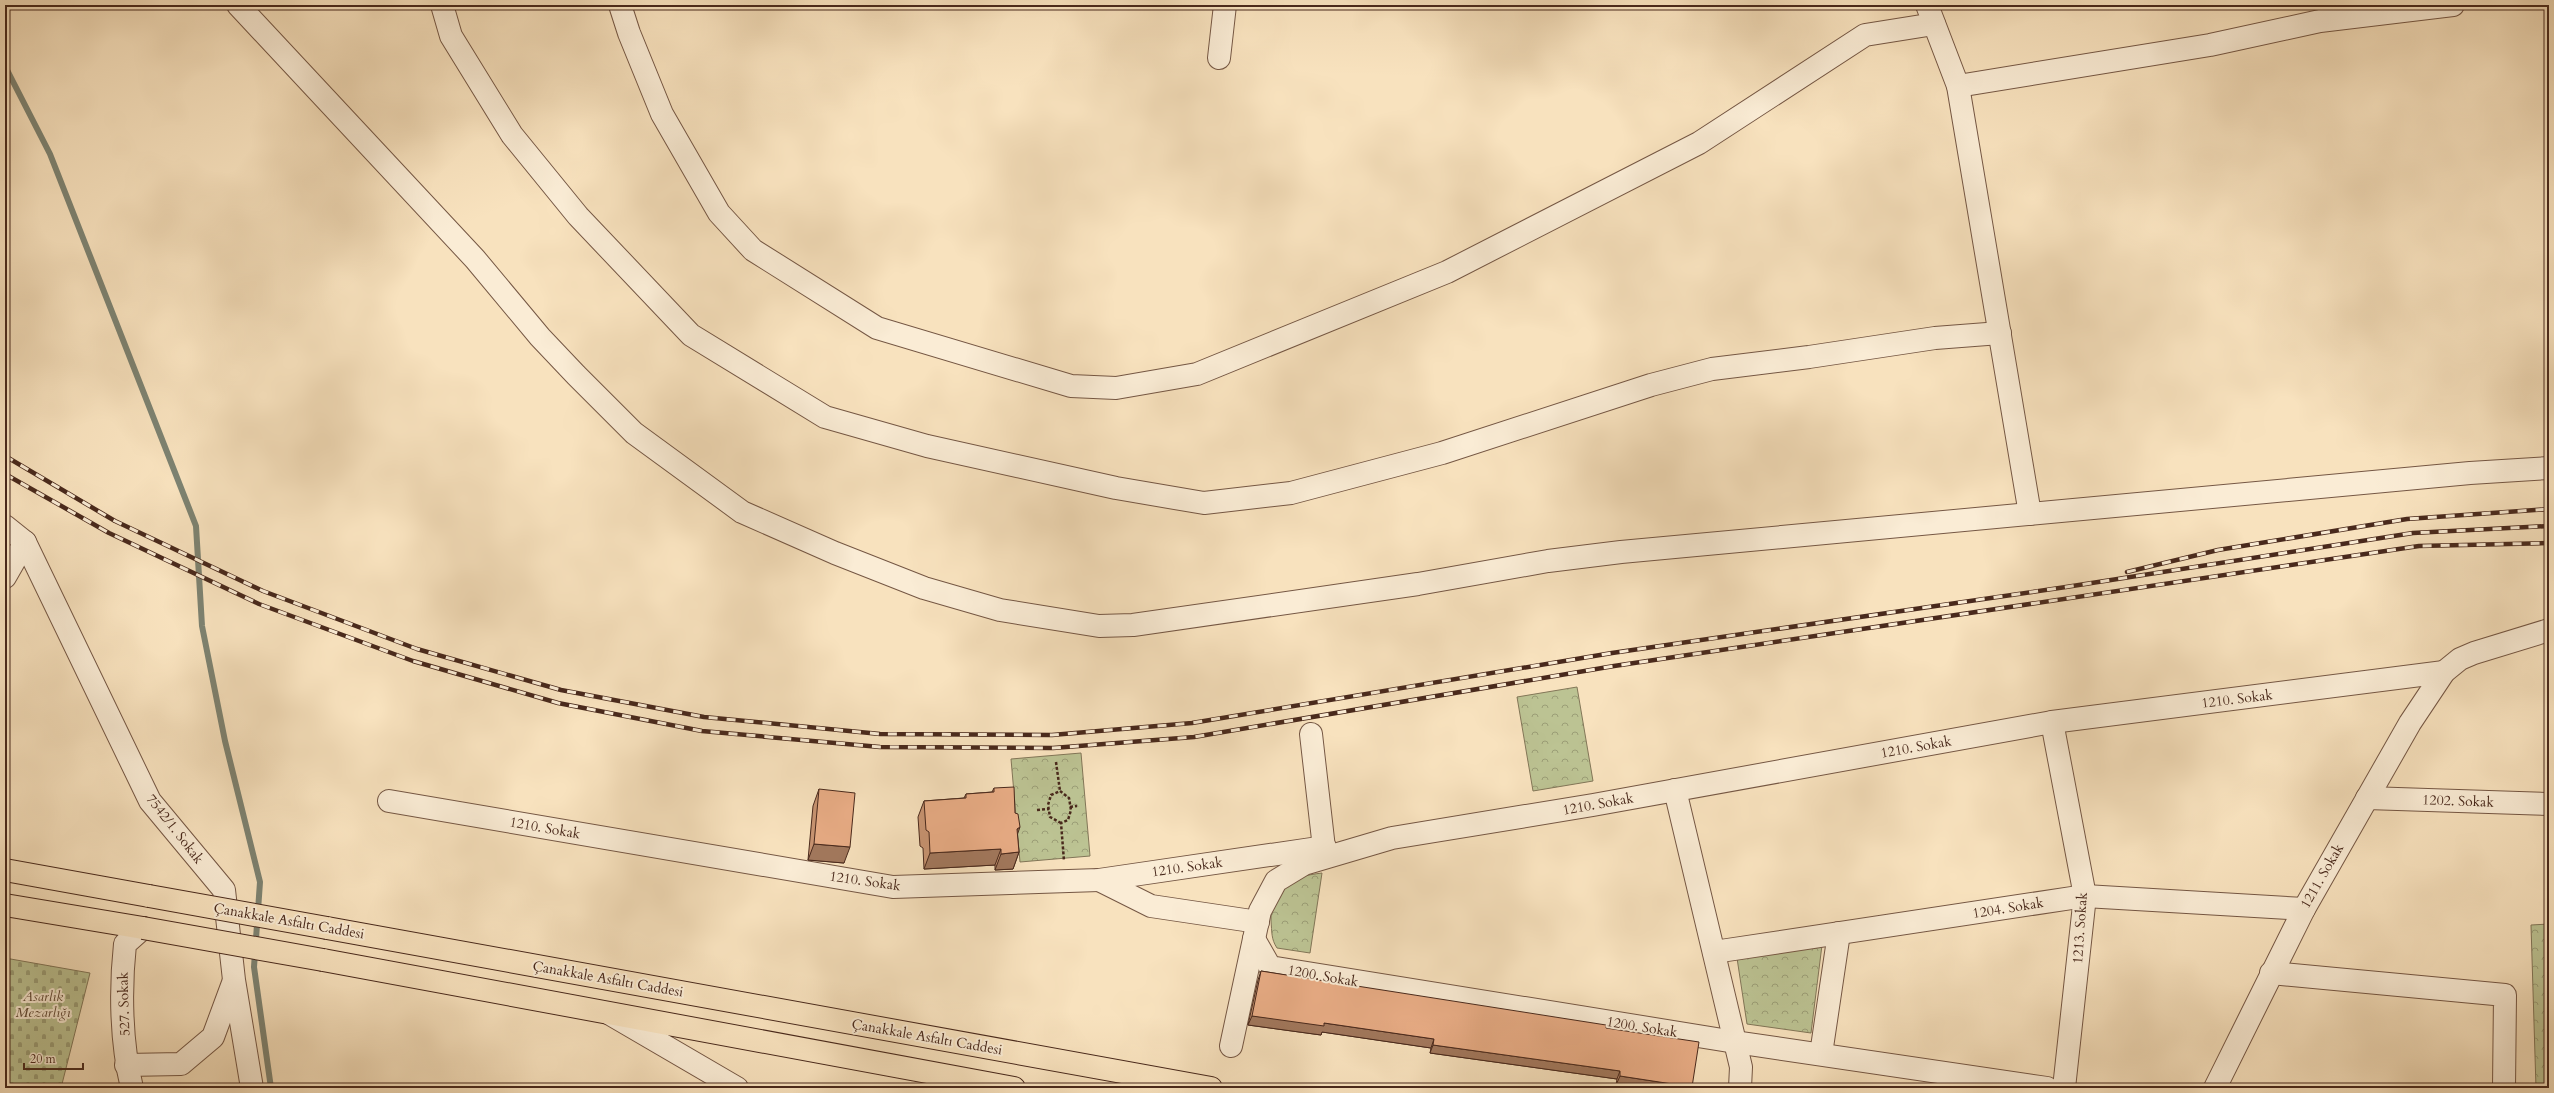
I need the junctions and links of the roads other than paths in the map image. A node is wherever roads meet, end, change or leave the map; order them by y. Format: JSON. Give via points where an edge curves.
{"nodes":[{"id":1,"x":238,"y":5,"type":"edge"},
{"id":2,"x":442,"y":5,"type":"edge"},
{"id":3,"x":620,"y":5,"type":"edge"},
{"id":4,"x":1225,"y":5,"type":"edge"},
{"id":5,"x":2453,"y":5,"type":"edge"},
{"id":6,"x":1931,"y":15,"type":"edge"},
{"id":7,"x":1219,"y":58,"type":"dead end"},
{"id":8,"x":1958,"y":86,"type":"junction"},
{"id":9,"x":2000,"y":333,"type":"junction"},
{"id":10,"x":2549,"y":468,"type":"edge"},
{"id":11,"x":2030,"y":514,"type":"junction"},
{"id":12,"x":5,"y":526,"type":"edge"},
{"id":13,"x":25,"y":542,"type":"junction"},
{"id":14,"x":5,"y":577,"type":"edge"},
{"id":15,"x":2549,"y":630,"type":"edge"},
{"id":16,"x":2516,"y":641,"type":"junction"},
{"id":17,"x":2549,"y":648,"type":"edge"},
{"id":18,"x":2444,"y":672,"type":"junction"},
{"id":19,"x":2052,"y":722,"type":"junction"},
{"id":20,"x":1311,"y":734,"type":"dead end"},
{"id":21,"x":1675,"y":790,"type":"junction"},
{"id":22,"x":2367,"y":798,"type":"junction"},
{"id":23,"x":389,"y":801,"type":"dead end"},
{"id":24,"x":2549,"y":804,"type":"edge"},
{"id":25,"x":1392,"y":838,"type":"junction"},
{"id":26,"x":1324,"y":848,"type":"junction"},
{"id":27,"x":5,"y":870,"type":"edge"},
{"id":28,"x":1099,"y":880,"type":"junction"},
{"id":29,"x":2085,"y":896,"type":"junction"},
{"id":30,"x":5,"y":905,"type":"edge"},
{"id":31,"x":2304,"y":909,"type":"junction"},
{"id":32,"x":143,"y":928,"type":"junction"},
{"id":33,"x":1256,"y":930,"type":"junction"},
{"id":34,"x":1838,"y":933,"type":"junction"},
{"id":35,"x":1714,"y":952,"type":"junction"},
{"id":36,"x":2271,"y":974,"type":"junction"},
{"id":37,"x":234,"y":980,"type":"junction"},
{"id":38,"x":606,"y":1012,"type":"junction"},
{"id":39,"x":1735,"y":1042,"type":"junction"},
{"id":40,"x":1231,"y":1046,"type":"dead end"},
{"id":41,"x":1821,"y":1054,"type":"junction"},
{"id":42,"x":126,"y":1065,"type":"junction"},
{"id":43,"x":132,"y":1088,"type":"edge"},
{"id":44,"x":252,"y":1088,"type":"edge"},
{"id":45,"x":736,"y":1088,"type":"edge"},
{"id":46,"x":1014,"y":1088,"type":"edge"},
{"id":47,"x":1211,"y":1088,"type":"edge"},
{"id":48,"x":1740,"y":1088,"type":"edge"},
{"id":49,"x":2047,"y":1088,"type":"edge"},
{"id":50,"x":2064,"y":1088,"type":"edge"},
{"id":51,"x":2215,"y":1088,"type":"edge"},
{"id":52,"x":2504,"y":1088,"type":"edge"}],
"edges":[{"from":1,"to":11,"type":"street","via":[[475,259],[540,337],[634,433],[742,512],[916,585],[1000,610],[1099,626],[1133,625],[1599,555]]},
{"from":2,"to":9,"type":"street","via":[[451,36],[512,135],[578,216],[691,335],[825,417],[927,446],[1116,488],[1204,503],[1291,493],[1442,453],[1651,385],[1712,368],[1809,357],[1935,338]]},
{"from":3,"to":6,"type":"street","via":[[662,114],[719,212],[753,250],[877,328],[1071,386],[1116,388],[1197,374],[1447,272],[1699,142],[1865,35]]},
{"from":4,"to":7,"type":"street"},
{"from":5,"to":8,"type":"street","via":[[2320,21],[2210,45]]},
{"from":6,"to":8,"type":"street"},
{"from":8,"to":9,"type":"street"},
{"from":9,"to":11,"type":"street"},
{"from":10,"to":11,"type":"street"},
{"from":12,"to":13,"type":"street","name":"7542/1. Sokak"},
{"from":13,"to":14,"type":"street"},
{"from":13,"to":37,"type":"street","name":"7542/1. Sokak","via":[[150,801],[224,890]]},
{"from":15,"to":16,"type":"street"},
{"from":16,"to":17,"type":"street"},
{"from":16,"to":18,"type":"street","via":[[2460,659]]},
{"from":18,"to":19,"type":"street","name":"1210. Sokak"},
{"from":18,"to":22,"type":"street","name":"1211. Sokak"},
{"from":19,"to":21,"type":"street","name":"1210. Sokak"},
{"from":19,"to":29,"type":"street","name":"1213. Sokak"},
{"from":20,"to":26,"type":"street"},
{"from":21,"to":25,"type":"street","name":"1210. Sokak"},
{"from":21,"to":35,"type":"street"},
{"from":22,"to":24,"type":"street","name":"1202. Sokak"},
{"from":22,"to":31,"type":"street","name":"1211. Sokak"},
{"from":23,"to":28,"type":"street","name":"1210. Sokak","via":[[893,888]]},
{"from":25,"to":26,"type":"street","name":"1210. Sokak"},
{"from":25,"to":33,"type":"street","name":"1210. Sokak","via":[[1304,864],[1276,881],[1260,911]]},
{"from":26,"to":28,"type":"street","name":"1210. Sokak"},
{"from":27,"to":47,"type":"highway","name":"Çanakkale Asfaltı Caddesi","bridge":true},
{"from":28,"to":33,"type":"street","via":[[1151,906]]},
{"from":29,"to":31,"type":"street","name":"1204. Sokak"},
{"from":29,"to":34,"type":"street","name":"1204. Sokak"},
{"from":29,"to":50,"type":"street","name":"1213. Sokak"},
{"from":30,"to":32,"type":"highway"},
{"from":31,"to":36,"type":"street","name":"1211. Sokak"},
{"from":32,"to":38,"type":"highway","bridge":true},
{"from":32,"to":42,"type":"street","name":"527. Sokak","via":[[125,944],[122,970]]},
{"from":33,"to":39,"type":"street","name":"1200. Sokak","via":[[1270,967]]},
{"from":33,"to":40,"type":"street","name":"1210. Sokak"},
{"from":34,"to":35,"type":"street","name":"1204. Sokak"},
{"from":34,"to":41,"type":"street"},
{"from":35,"to":39,"type":"street"},
{"from":36,"to":51,"type":"street","name":"1211. Sokak"},
{"from":36,"to":52,"type":"street","via":[[2505,994]]},
{"from":37,"to":42,"type":"street","name":"7542/1. Sokak","via":[[213,1038],[180,1064]]},
{"from":37,"to":44,"type":"street"},
{"from":38,"to":45,"type":"street"},
{"from":38,"to":46,"type":"highway"},
{"from":39,"to":41,"type":"street","name":"1200. Sokak"},
{"from":39,"to":48,"type":"street","via":[[1741,1067]]},
{"from":41,"to":49,"type":"street","name":"1200. Sokak"},
{"from":42,"to":43,"type":"street","name":"527. Sokak"}]}
